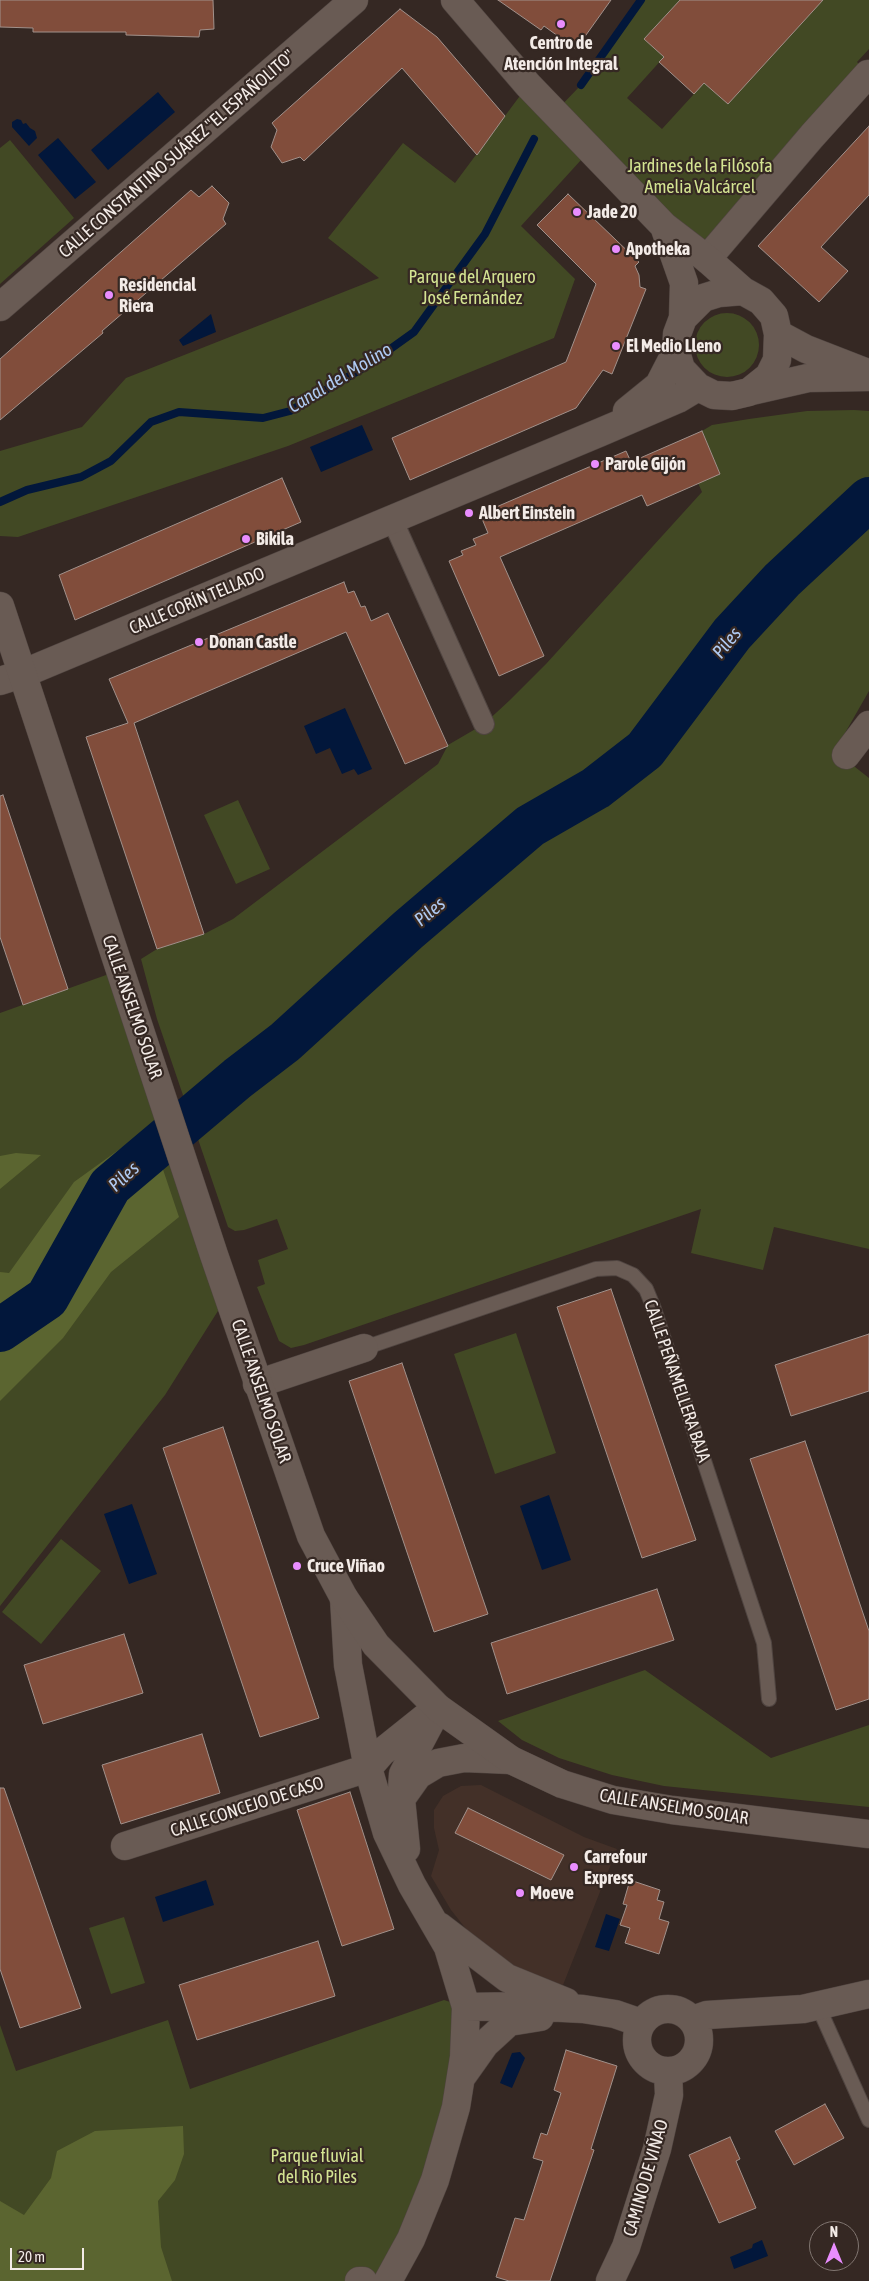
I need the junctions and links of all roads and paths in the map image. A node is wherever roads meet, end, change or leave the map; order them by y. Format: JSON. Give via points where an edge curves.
{"nodes":[{"id":1,"x":354,"y":0,"type":"edge"},
{"id":2,"x":455,"y":0,"type":"edge"},
{"id":3,"x":868,"y":74,"type":"edge"},
{"id":4,"x":664,"y":226,"type":"junction"},
{"id":5,"x":707,"y":259,"type":"junction"},
{"id":6,"x":743,"y":291,"type":"junction"},
{"id":7,"x":0,"y":307,"type":"edge"},
{"id":8,"x":683,"y":318,"type":"junction"},
{"id":9,"x":778,"y":334,"type":"junction"},
{"id":10,"x":676,"y":352,"type":"junction"},
{"id":11,"x":869,"y":373,"type":"edge"},
{"id":12,"x":869,"y":378,"type":"edge"},
{"id":13,"x":698,"y":388,"type":"junction"},
{"id":14,"x":749,"y":392,"type":"junction"},
{"id":15,"x":601,"y":432,"type":"junction"},
{"id":16,"x":392,"y":519,"type":"junction"},
{"id":17,"x":0,"y":606,"type":"edge"},
{"id":18,"x":11,"y":678,"type":"edge"},
{"id":19,"x":484,"y":724,"type":"dead end"},
{"id":20,"x":869,"y":725,"type":"edge"},
{"id":21,"x":846,"y":755,"type":"dead end"},
{"id":22,"x":364,"y":1348,"type":"joint"},
{"id":23,"x":257,"y":1384,"type":"junction"},
{"id":24,"x":344,"y":1598,"type":"junction"},
{"id":25,"x":768,"y":1699,"type":"dead end"},
{"id":26,"x":438,"y":1708,"type":"junction"},
{"id":27,"x":511,"y":1760,"type":"junction"},
{"id":28,"x":368,"y":1768,"type":"junction"},
{"id":29,"x":401,"y":1799,"type":"junction"},
{"id":30,"x":869,"y":1834,"type":"edge"},
{"id":31,"x":125,"y":1846,"type":"dead end"},
{"id":32,"x":412,"y":1885,"type":"junction"},
{"id":33,"x":434,"y":1922,"type":"junction"},
{"id":34,"x":526,"y":1986,"type":"junction"},
{"id":35,"x":869,"y":1994,"type":"edge"},
{"id":36,"x":464,"y":1999,"type":"junction"},
{"id":37,"x":818,"y":2006,"type":"junction"},
{"id":38,"x":583,"y":2009,"type":"junction"},
{"id":39,"x":693,"y":2020,"type":"junction"},
{"id":40,"x":641,"y":2023,"type":"junction"},
{"id":41,"x":668,"y":2072,"type":"junction"},
{"id":42,"x":461,"y":2079,"type":"junction"},
{"id":43,"x":869,"y":2120,"type":"edge"},
{"id":44,"x":359,"y":2281,"type":"edge"},
{"id":45,"x":363,"y":2281,"type":"edge"},
{"id":46,"x":388,"y":2281,"type":"edge"},
{"id":47,"x":610,"y":2281,"type":"edge"}],
"edges":[{"from":1,"to":7,"type":"street","name":"CALLE CONSTANTINO SUÁREZ \"EL ESPAÑOLITO\""},
{"from":2,"to":4,"type":"street","via":[[528,85]]},
{"from":3,"to":5,"type":"street"},
{"from":4,"to":5,"type":"street"},
{"from":4,"to":8,"type":"street","via":[[684,283]]},
{"from":5,"to":6,"type":"street"},
{"from":6,"to":8,"type":"street","via":[[703,298]]},
{"from":6,"to":9,"type":"street","via":[[760,301],[774,316]]},
{"from":8,"to":10,"type":"street","via":[[677,334]]},
{"from":9,"to":11,"type":"street","via":[[806,350]]},
{"from":9,"to":14,"type":"street","via":[[777,360],[769,376]]},
{"from":10,"to":13,"type":"street","via":[[681,369]]},
{"from":10,"to":15,"type":"street","name":"CALLE CORÍN TELLADO","via":[[659,385]]},
{"from":12,"to":14,"type":"street","via":[[808,378]]},
{"from":13,"to":14,"type":"street","via":[[714,395],[732,396]]},
{"from":13,"to":15,"type":"street","name":"CALLE CORÍN TELLADO"},
{"from":15,"to":16,"type":"street","name":"CALLE CORÍN TELLADO"},
{"from":16,"to":18,"type":"street","name":"CALLE CORÍN TELLADO"},
{"from":16,"to":19,"type":"street"},
{"from":17,"to":18,"type":"street","name":"CALLE ANSELMO SOLAR"},
{"from":18,"to":23,"type":"street","name":"CALLE ANSELMO SOLAR","via":[[188,1170]]},
{"from":20,"to":21,"type":"street"},
{"from":22,"to":23,"type":"street","name":"CALLE PEÑAMELLERA BAJA"},
{"from":22,"to":25,"type":"lane","name":"CALLE PEÑAMELLERA BAJA","via":[[596,1269],[617,1268],[633,1275],[646,1289],[764,1643]]},
{"from":23,"to":24,"type":"street","name":"CALLE ANSELMO SOLAR","via":[[312,1536]]},
{"from":24,"to":26,"type":"street","name":"CALLE ANSELMO SOLAR","via":[[376,1645]]},
{"from":24,"to":28,"type":"street","via":[[348,1665]]},
{"from":26,"to":27,"type":"street","name":"CALLE ANSELMO SOLAR"},
{"from":26,"to":28,"type":"street","via":[[382,1752]]},
{"from":26,"to":29,"type":"street","via":[[403,1774]]},
{"from":27,"to":29,"type":"street","via":[[464,1758],[438,1763],[418,1775]]},
{"from":27,"to":30,"type":"street","name":"CALLE ANSELMO SOLAR","via":[[562,1784],[613,1800]]},
{"from":28,"to":31,"type":"street","name":"CALLE CONCEJO DE CASO"},
{"from":28,"to":32,"type":"street","via":[[387,1833]]},
{"from":29,"to":32,"type":"street","via":[[402,1829]]},
{"from":32,"to":33,"type":"street"},
{"from":33,"to":34,"type":"street","via":[[508,1978]]},
{"from":33,"to":36,"type":"street","via":[[448,1947]]},
{"from":34,"to":36,"type":"street","via":[[485,1988]]},
{"from":34,"to":38,"type":"street"},
{"from":35,"to":37,"type":"street"},
{"from":36,"to":38,"type":"street"},
{"from":36,"to":42,"type":"street"},
{"from":37,"to":39,"type":"street","via":[[707,2015]]},
{"from":37,"to":43,"type":"lane"},
{"from":38,"to":40,"type":"street","via":[[615,2014]]},
{"from":38,"to":42,"type":"street","via":[[509,2022],[484,2044]]},
{"from":39,"to":40,"type":"street","via":[[681,2011],[666,2008],[656,2011]]},
{"from":39,"to":41,"type":"street","via":[[700,2040],[698,2050],[691,2063]]},
{"from":40,"to":41,"type":"street","via":[[636,2040],[640,2055],[655,2069]]},
{"from":41,"to":47,"type":"street","name":"CAMINO DE VIÑAO","via":[[669,2095],[657,2149],[626,2247]]},
{"from":42,"to":46,"type":"street","via":[[435,2180],[411,2239]]},
{"from":44,"to":45,"type":"street"}]}
